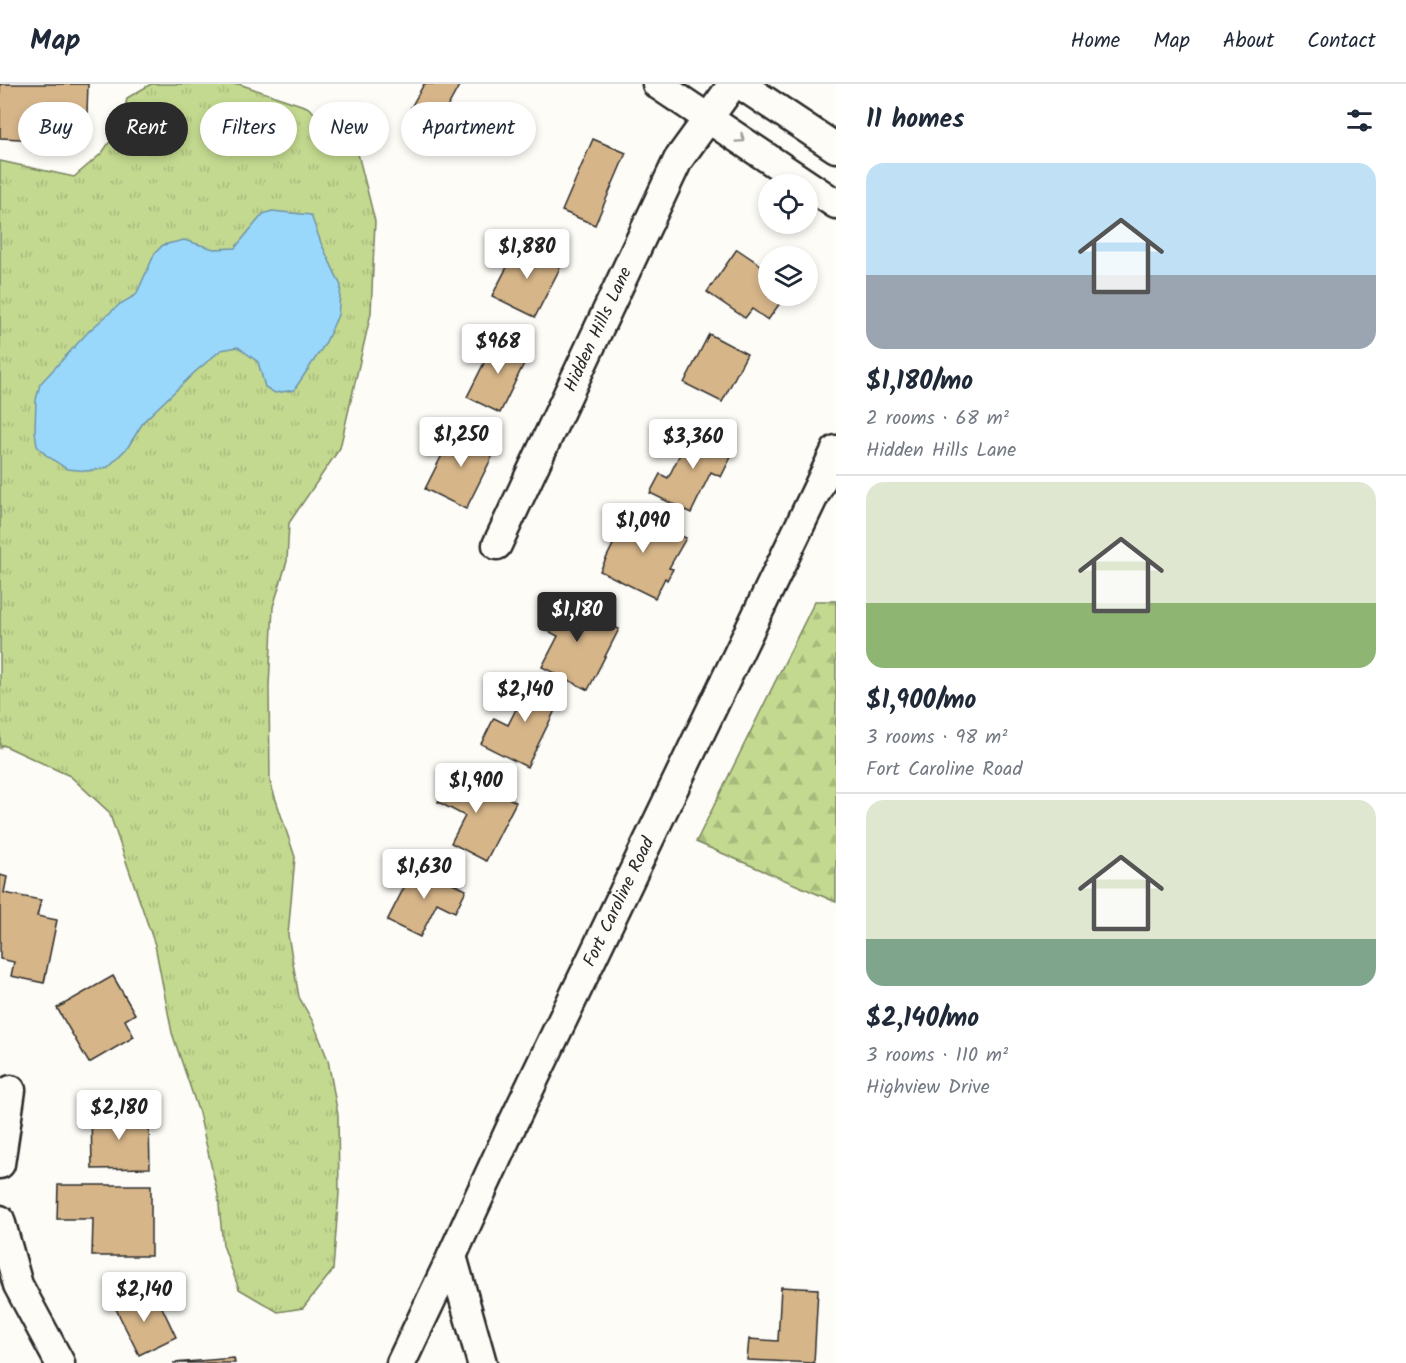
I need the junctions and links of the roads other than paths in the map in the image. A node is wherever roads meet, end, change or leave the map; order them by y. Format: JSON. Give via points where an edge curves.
{"nodes":[{"id":1,"x":657,"y":84,"type":"edge"},
{"id":2,"x":733,"y":84,"type":"edge"},
{"id":3,"x":740,"y":84,"type":"edge"},
{"id":4,"x":708,"y":117,"type":"junction"},
{"id":5,"x":836,"y":148,"type":"edge"},
{"id":6,"x":836,"y":204,"type":"edge"},
{"id":7,"x":836,"y":450,"type":"edge"},
{"id":8,"x":496,"y":545,"type":"dead end"},
{"id":9,"x":11,"y":1090,"type":"dead end"},
{"id":10,"x":0,"y":1164,"type":"edge"},
{"id":11,"x":0,"y":1220,"type":"edge"},
{"id":12,"x":452,"y":1256,"type":"junction"},
{"id":13,"x":60,"y":1363,"type":"edge"},
{"id":14,"x":401,"y":1363,"type":"edge"},
{"id":15,"x":482,"y":1363,"type":"edge"}],
"edges":[{"from":1,"to":4,"type":"street"},
{"from":2,"to":4,"type":"street","name":"Hidden Hills Lane"},
{"from":3,"to":5,"type":"street"},
{"from":4,"to":6,"type":"street","one_way":true},
{"from":4,"to":8,"type":"street","name":"Hidden Hills Lane","via":[[678,160]]},
{"from":7,"to":12,"type":"street","name":"Fort Caroline Road"},
{"from":9,"to":10,"type":"street"},
{"from":11,"to":13,"type":"street","via":[[18,1285]]},
{"from":12,"to":14,"type":"street","name":"Fort Caroline Road"},
{"from":12,"to":15,"type":"street"}]}
